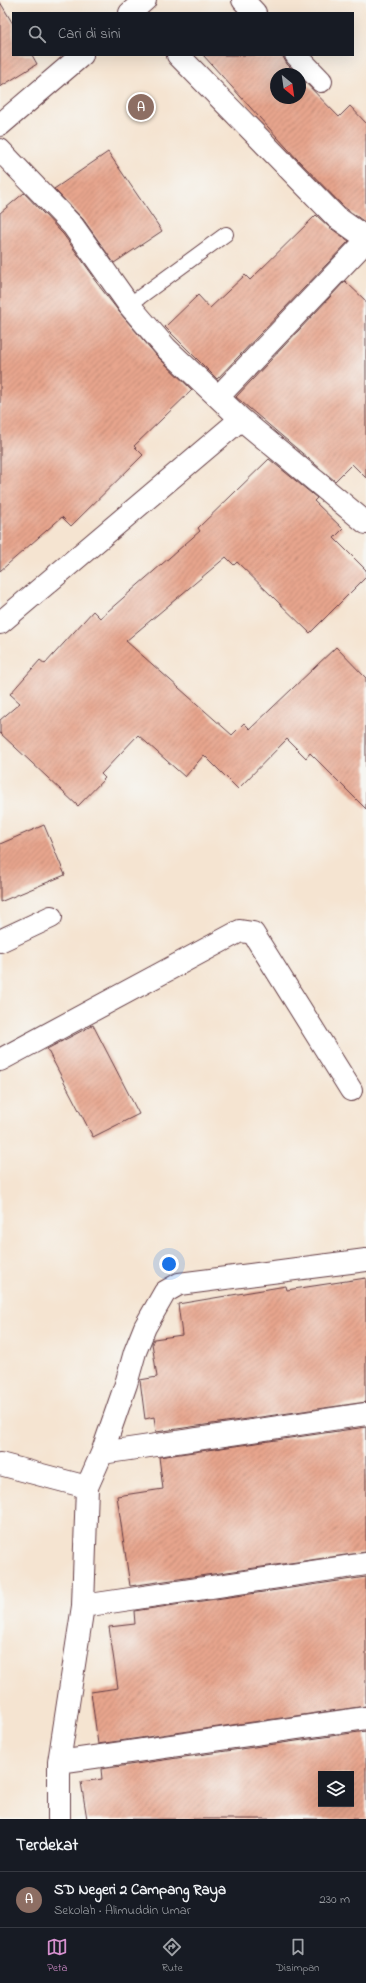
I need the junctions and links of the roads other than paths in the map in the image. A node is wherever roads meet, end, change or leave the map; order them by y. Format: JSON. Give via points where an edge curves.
{"nodes":[{"id":1,"x":243,"y":0,"type":"edge"},
{"id":2,"x":254,"y":12,"type":"edge"},
{"id":3,"x":81,"y":56,"type":"edge"},
{"id":4,"x":179,"y":56,"type":"edge"},
{"id":5,"x":297,"y":56,"type":"edge"},
{"id":6,"x":321,"y":81,"type":"dead end"},
{"id":7,"x":0,"y":125,"type":"edge"},
{"id":8,"x":0,"y":150,"type":"edge"},
{"id":9,"x":226,"y":234,"type":"dead end"},
{"id":10,"x":366,"y":240,"type":"edge"},
{"id":11,"x":129,"y":305,"type":"junction"},
{"id":12,"x":218,"y":397,"type":"junction"},
{"id":13,"x":241,"y":419,"type":"junction"},
{"id":14,"x":366,"y":523,"type":"edge"},
{"id":15,"x":0,"y":623,"type":"edge"},
{"id":16,"x":51,"y":917,"type":"dead end"},
{"id":17,"x":0,"y":941,"type":"edge"},
{"id":18,"x":0,"y":1060,"type":"edge"},
{"id":19,"x":351,"y":1090,"type":"dead end"},
{"id":20,"x":366,"y":1260,"type":"edge"},
{"id":21,"x":366,"y":1414,"type":"edge"},
{"id":22,"x":102,"y":1453,"type":"junction"},
{"id":23,"x":0,"y":1464,"type":"edge"},
{"id":24,"x":87,"y":1487,"type":"junction"},
{"id":25,"x":366,"y":1564,"type":"edge"},
{"id":26,"x":83,"y":1606,"type":"junction"},
{"id":27,"x":366,"y":1718,"type":"edge"},
{"id":28,"x":59,"y":1762,"type":"junction"},
{"id":29,"x":59,"y":1819,"type":"edge"}],
"edges":[{"from":1,"to":2,"type":"street"},
{"from":3,"to":7,"type":"street"},
{"from":4,"to":10,"type":"street","via":[[336,217]]},
{"from":5,"to":6,"type":"street"},
{"from":8,"to":11,"type":"street","via":[[73,226]]},
{"from":9,"to":11,"type":"lane"},
{"from":10,"to":12,"type":"street"},
{"from":11,"to":12,"type":"street","via":[[166,348]]},
{"from":12,"to":13,"type":"street"},
{"from":13,"to":14,"type":"street"},
{"from":13,"to":15,"type":"street"},
{"from":16,"to":17,"type":"street"},
{"from":18,"to":19,"type":"street","via":[[240,932],[254,933]]},
{"from":20,"to":22,"type":"street","via":[[179,1284],[165,1292],[145,1327],[135,1352]]},
{"from":21,"to":22,"type":"street"},
{"from":22,"to":24,"type":"street"},
{"from":23,"to":24,"type":"street"},
{"from":24,"to":26,"type":"street"},
{"from":25,"to":26,"type":"street"},
{"from":26,"to":28,"type":"street"},
{"from":27,"to":28,"type":"street"},
{"from":28,"to":29,"type":"street"}]}
